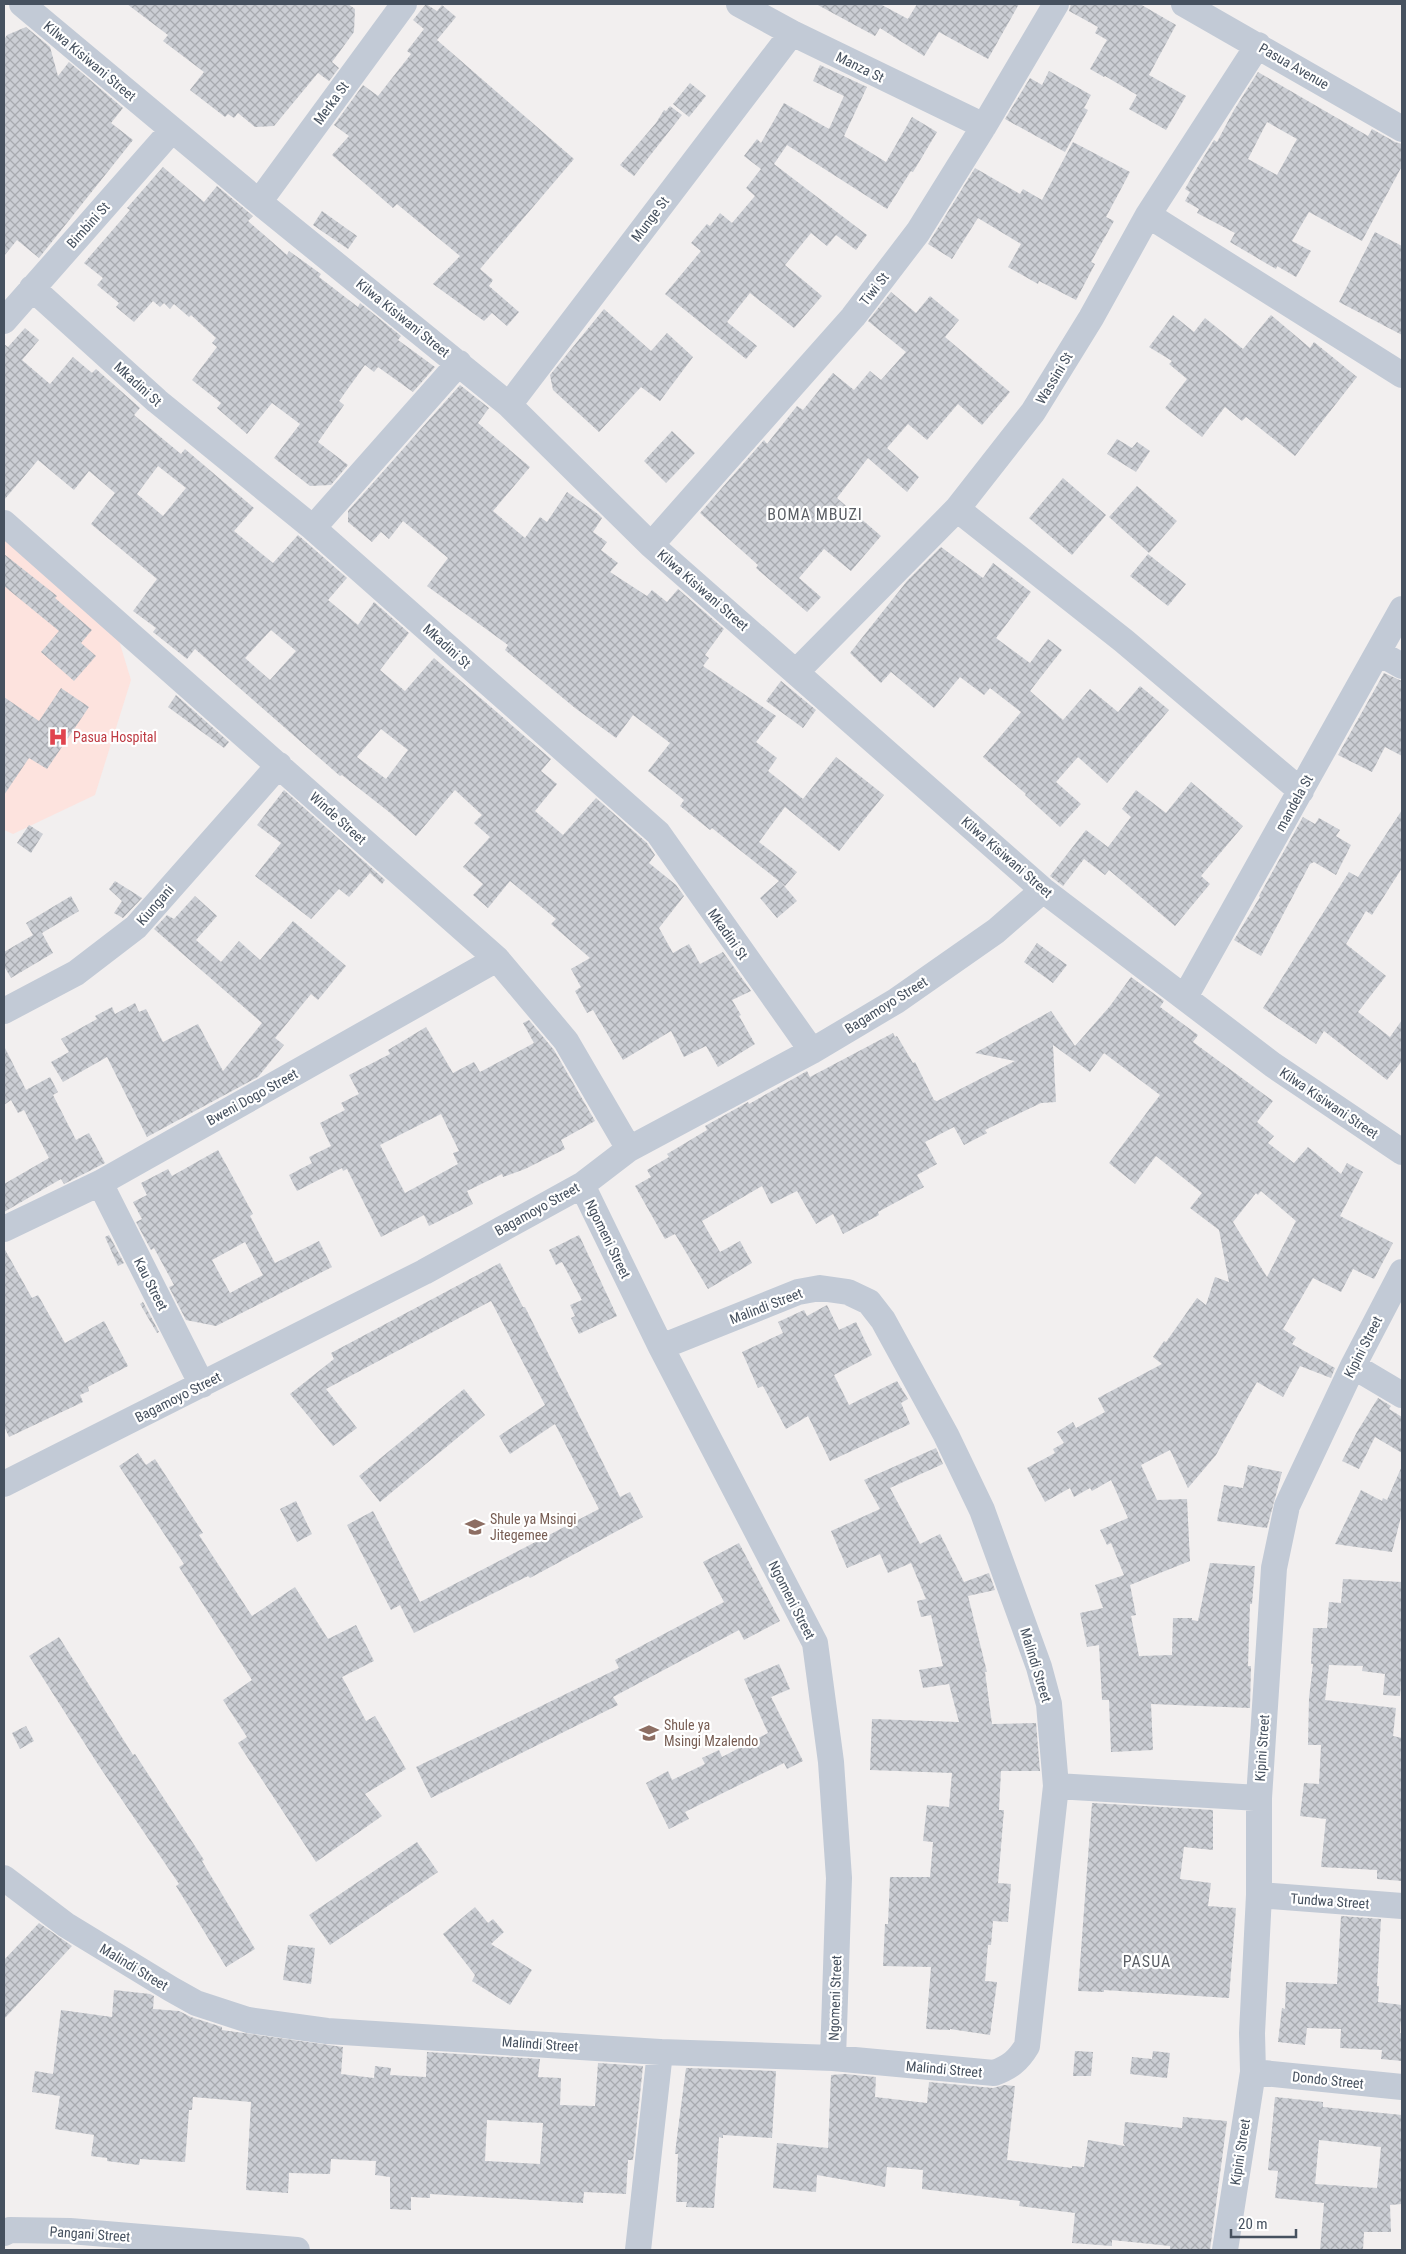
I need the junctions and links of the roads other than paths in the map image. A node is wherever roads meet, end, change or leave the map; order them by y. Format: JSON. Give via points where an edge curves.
{"nodes":[{"id":1,"x":22,"y":4,"type":"edge"},
{"id":2,"x":739,"y":4,"type":"edge"},
{"id":3,"x":1056,"y":4,"type":"edge"},
{"id":4,"x":1184,"y":4,"type":"edge"},
{"id":5,"x":394,"y":7,"type":"edge"},
{"id":6,"x":792,"y":33,"type":"junction"},
{"id":7,"x":1258,"y":45,"type":"junction"},
{"id":8,"x":984,"y":126,"type":"junction"},
{"id":9,"x":1402,"y":129,"type":"edge"},
{"id":10,"x":172,"y":130,"type":"junction"},
{"id":11,"x":259,"y":202,"type":"junction"},
{"id":12,"x":1148,"y":215,"type":"junction"},
{"id":13,"x":32,"y":288,"type":"junction"},
{"id":14,"x":4,"y":321,"type":"edge"},
{"id":15,"x":459,"y":363,"type":"junction"},
{"id":16,"x":1402,"y":375,"type":"edge"},
{"id":17,"x":509,"y":405,"type":"junction"},
{"id":18,"x":957,"y":509,"type":"junction"},
{"id":19,"x":4,"y":524,"type":"edge"},
{"id":20,"x":313,"y":528,"type":"junction"},
{"id":21,"x":651,"y":545,"type":"junction"},
{"id":22,"x":1402,"y":609,"type":"edge"},
{"id":23,"x":1379,"y":653,"type":"junction"},
{"id":24,"x":1402,"y":666,"type":"edge"},
{"id":25,"x":797,"y":671,"type":"junction"},
{"id":26,"x":279,"y":765,"type":"junction"},
{"id":27,"x":1301,"y":791,"type":"junction"},
{"id":28,"x":1043,"y":890,"type":"junction"},
{"id":29,"x":497,"y":959,"type":"junction"},
{"id":30,"x":1185,"y":997,"type":"junction"},
{"id":31,"x":4,"y":1011,"type":"edge"},
{"id":32,"x":812,"y":1051,"type":"junction"},
{"id":33,"x":629,"y":1149,"type":"junction"},
{"id":34,"x":1402,"y":1152,"type":"edge"},
{"id":35,"x":100,"y":1183,"type":"junction"},
{"id":36,"x":582,"y":1184,"type":"junction"},
{"id":37,"x":4,"y":1229,"type":"edge"},
{"id":38,"x":1402,"y":1272,"type":"edge"},
{"id":39,"x":661,"y":1347,"type":"junction"},
{"id":40,"x":1353,"y":1366,"type":"junction"},
{"id":41,"x":202,"y":1385,"type":"junction"},
{"id":42,"x":1402,"y":1394,"type":"edge"},
{"id":43,"x":4,"y":1484,"type":"edge"},
{"id":44,"x":1056,"y":1786,"type":"junction"},
{"id":45,"x":1259,"y":1798,"type":"junction"},
{"id":46,"x":4,"y":1878,"type":"edge"},
{"id":47,"x":1259,"y":1895,"type":"junction"},
{"id":48,"x":1402,"y":1906,"type":"edge"},
{"id":49,"x":660,"y":2052,"type":"junction"},
{"id":50,"x":833,"y":2058,"type":"junction"},
{"id":51,"x":1253,"y":2072,"type":"junction"},
{"id":52,"x":1402,"y":2088,"type":"edge"},
{"id":53,"x":4,"y":2232,"type":"edge"},
{"id":54,"x":297,"y":2250,"type":"edge"},
{"id":55,"x":638,"y":2250,"type":"edge"},
{"id":56,"x":1225,"y":2250,"type":"edge"}],
"edges":[{"from":1,"to":10,"type":"street","name":"Kilwa Kisiwani Street"},
{"from":2,"to":6,"type":"street","name":"Manza St"},
{"from":3,"to":8,"type":"street","name":"Tiwi St"},
{"from":4,"to":7,"type":"street","name":"Pasua Avenue"},
{"from":5,"to":11,"type":"street","name":"Merka St"},
{"from":6,"to":8,"type":"street","name":"Manza St"},
{"from":6,"to":17,"type":"street","name":"Munge St"},
{"from":7,"to":9,"type":"street","name":"Pasua Avenue"},
{"from":7,"to":12,"type":"street","name":"Wassini St"},
{"from":8,"to":21,"type":"street","name":"Tiwi St","via":[[918,232],[853,317]]},
{"from":10,"to":11,"type":"street","name":"Kilwa Kisiwani Street"},
{"from":10,"to":13,"type":"street","name":"Bimbini St"},
{"from":11,"to":15,"type":"street","name":"Kilwa Kisiwani Street"},
{"from":12,"to":16,"type":"street"},
{"from":12,"to":18,"type":"street","name":"Wassini St","via":[[1091,318],[1033,412]]},
{"from":13,"to":14,"type":"street","name":"Bimbini St"},
{"from":13,"to":20,"type":"street","name":"Mkadini St","via":[[157,402]]},
{"from":15,"to":17,"type":"street","name":"Kilwa Kisiwani Street"},
{"from":15,"to":20,"type":"street"},
{"from":17,"to":21,"type":"street","name":"Kilwa Kisiwani Street"},
{"from":18,"to":25,"type":"street","name":"Wassini St"},
{"from":18,"to":27,"type":"street","via":[[1124,641]]},
{"from":19,"to":26,"type":"street","name":"Winde Street"},
{"from":20,"to":32,"type":"street","name":"Mkadini St","via":[[658,833]]},
{"from":21,"to":25,"type":"street","name":"Kilwa Kisiwani Street"},
{"from":22,"to":23,"type":"street","name":"mandela St"},
{"from":23,"to":24,"type":"street"},
{"from":23,"to":27,"type":"street","name":"mandela St"},
{"from":25,"to":28,"type":"street","name":"Kilwa Kisiwani Street"},
{"from":26,"to":29,"type":"street","name":"Winde Street"},
{"from":26,"to":31,"type":"street","name":"Kiungani","via":[[136,927],[76,973]]},
{"from":27,"to":30,"type":"street","name":"mandela St"},
{"from":28,"to":30,"type":"street","name":"Kilwa Kisiwani Street"},
{"from":28,"to":32,"type":"street","name":"Bagamoyo Street","via":[[988,937],[896,1001]]},
{"from":29,"to":33,"type":"street","name":"Winde Street","via":[[566,1041]]},
{"from":29,"to":35,"type":"street","name":"Bweni Dogo Street"},
{"from":30,"to":34,"type":"street","name":"Kilwa Kisiwani Street","via":[[1273,1066]]},
{"from":32,"to":33,"type":"street","name":"Bagamoyo Street"},
{"from":33,"to":36,"type":"street","name":"Bagamoyo Street"},
{"from":35,"to":37,"type":"street","name":"Bweni Dogo Street"},
{"from":35,"to":41,"type":"street","name":"Kau Street"},
{"from":36,"to":39,"type":"street","name":"Ngomeni Street"},
{"from":36,"to":41,"type":"street","name":"Bagamoyo Street","via":[[424,1272]]},
{"from":38,"to":40,"type":"street","name":"Kipini Street"},
{"from":39,"to":44,"type":"street","name":"Malindi Street","via":[[798,1292],[820,1288],[848,1292],[869,1302],[888,1328],[982,1510],[1039,1667],[1049,1704]]},
{"from":39,"to":50,"type":"street","name":"Ngomeni Street","via":[[815,1643],[831,1762],[840,1878]]},
{"from":40,"to":42,"type":"street"},
{"from":40,"to":45,"type":"street","name":"Kipini Street","via":[[1288,1506],[1274,1568]]},
{"from":41,"to":43,"type":"street","name":"Bagamoyo Street"},
{"from":44,"to":45,"type":"street"},
{"from":44,"to":50,"type":"street","name":"Malindi Street","via":[[1028,2046],[1019,2059],[1009,2068],[994,2073]]},
{"from":45,"to":47,"type":"street","name":"Kipini Street"},
{"from":46,"to":49,"type":"street","name":"Malindi Street","via":[[66,1925],[171,1989],[196,2003],[248,2020],[327,2031]]},
{"from":47,"to":48,"type":"street","name":"Tundwa Street"},
{"from":47,"to":51,"type":"street","name":"Kipini Street"},
{"from":49,"to":50,"type":"street","name":"Malindi Street"},
{"from":49,"to":55,"type":"street"},
{"from":51,"to":52,"type":"street","name":"Dondo Street"},
{"from":51,"to":56,"type":"street","name":"Kipini Street"},
{"from":53,"to":54,"type":"street","name":"Pangani Street","via":[[70,2231]]}]}
